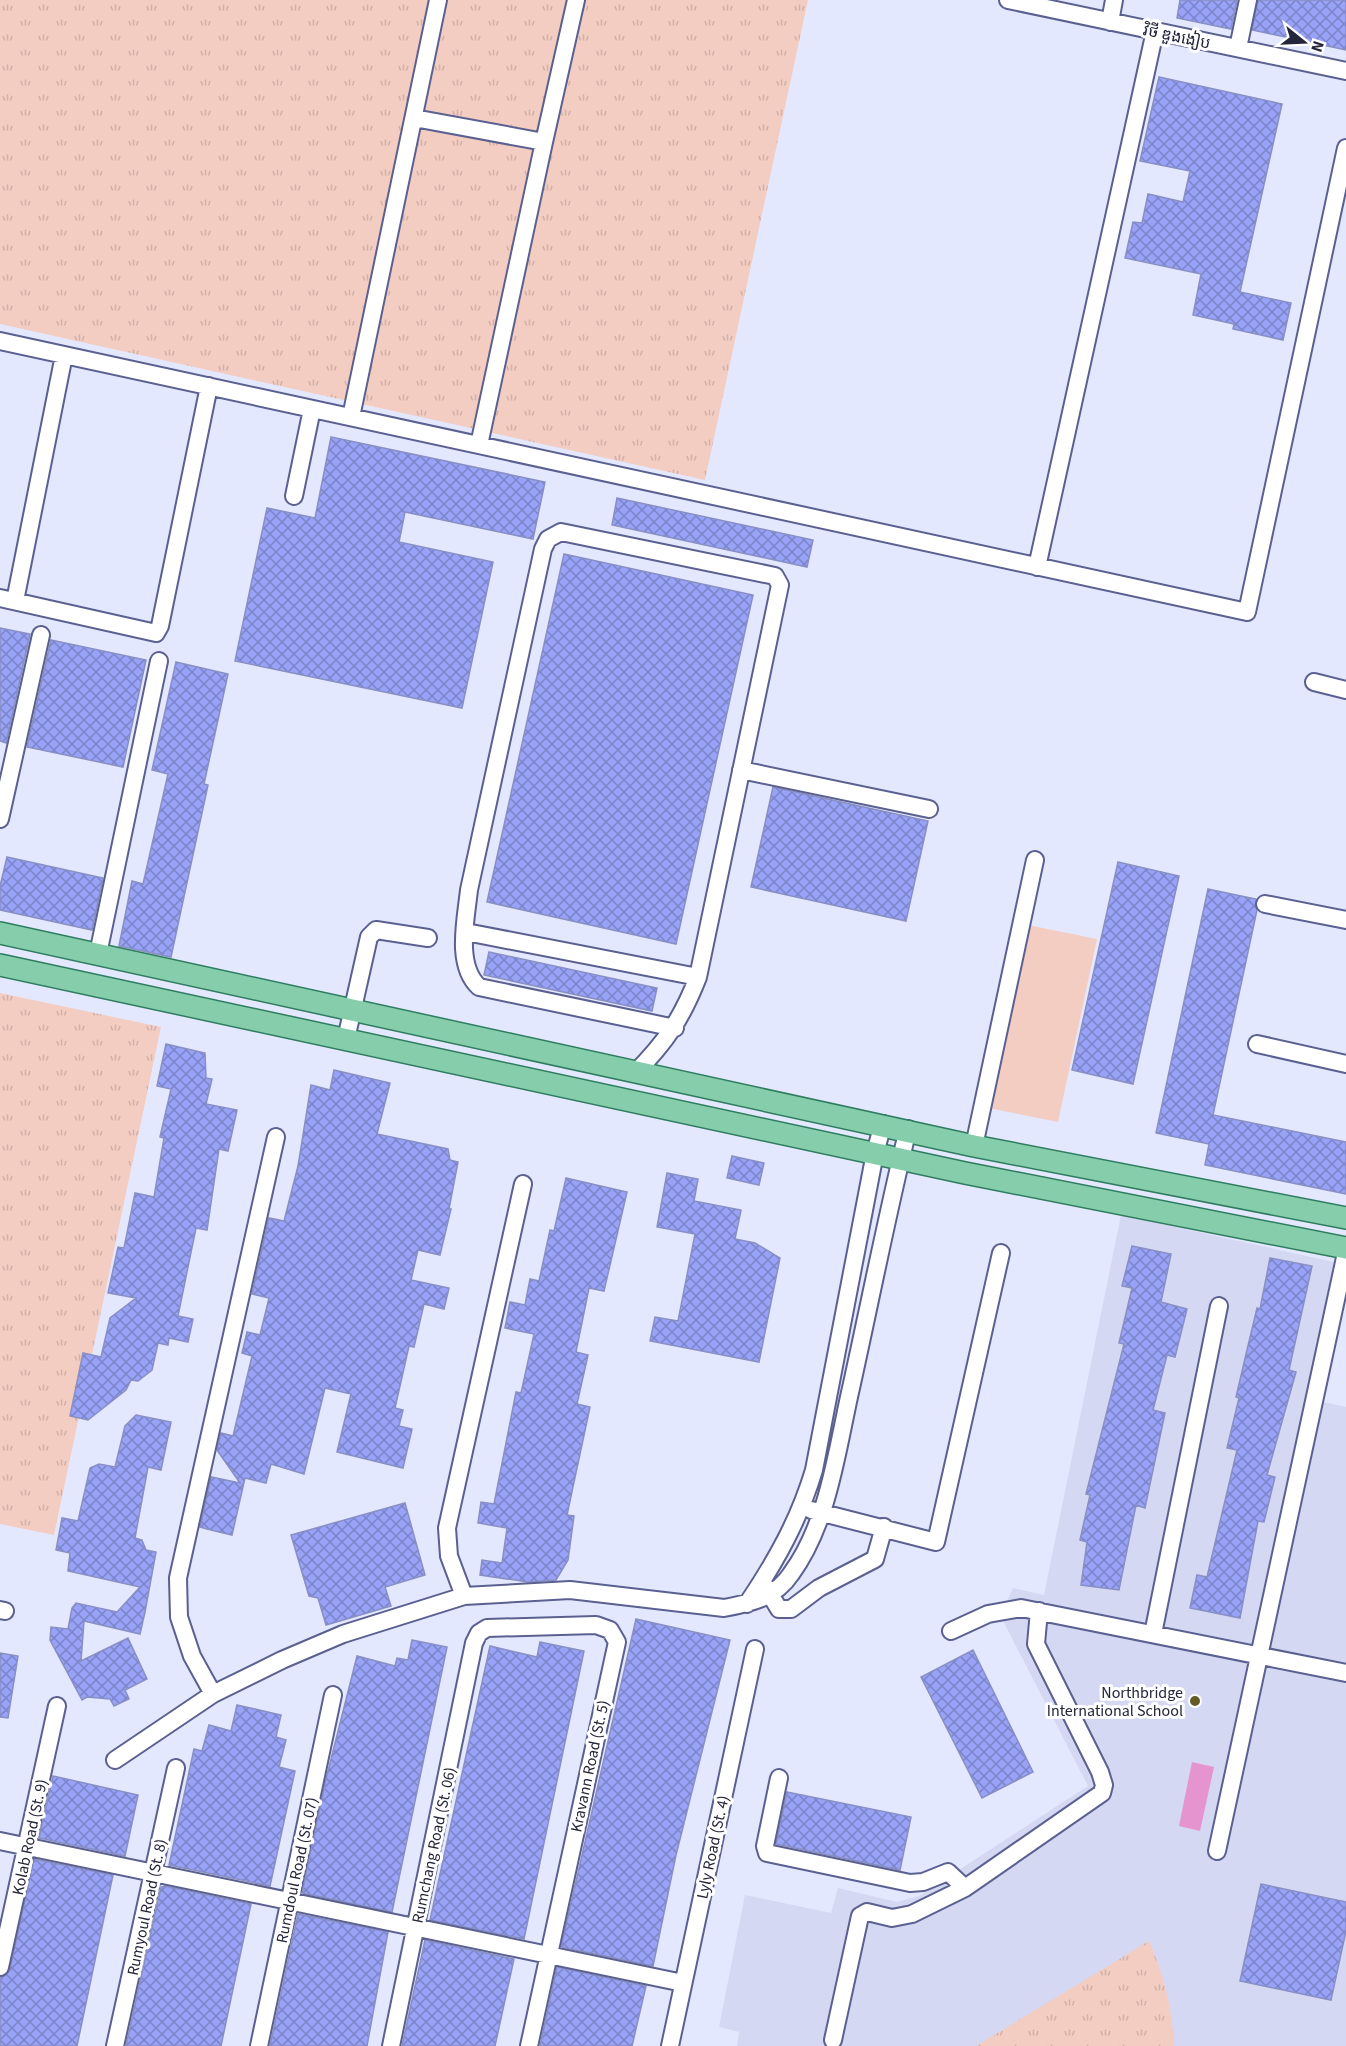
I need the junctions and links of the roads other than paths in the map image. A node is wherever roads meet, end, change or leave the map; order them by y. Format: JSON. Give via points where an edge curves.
{"nodes":[{"id":1,"x":438,"y":0,"type":"edge"},
{"id":2,"x":576,"y":0,"type":"edge"},
{"id":3,"x":1008,"y":0,"type":"edge"},
{"id":4,"x":1114,"y":0,"type":"edge"},
{"id":5,"x":1248,"y":0,"type":"edge"},
{"id":6,"x":1110,"y":22,"type":"junction"},
{"id":7,"x":1155,"y":31,"type":"junction"},
{"id":8,"x":1238,"y":48,"type":"junction"},
{"id":9,"x":1346,"y":71,"type":"edge"},
{"id":10,"x":414,"y":118,"type":"junction"},
{"id":11,"x":544,"y":142,"type":"junction"},
{"id":12,"x":1346,"y":148,"type":"edge"},
{"id":13,"x":0,"y":341,"type":"edge"},
{"id":14,"x":64,"y":355,"type":"junction"},
{"id":15,"x":209,"y":386,"type":"junction"},
{"id":16,"x":312,"y":409,"type":"junction"},
{"id":17,"x":351,"y":417,"type":"junction"},
{"id":18,"x":479,"y":445,"type":"junction"},
{"id":19,"x":294,"y":496,"type":"dead end"},
{"id":20,"x":1037,"y":567,"type":"junction"},
{"id":21,"x":8,"y":599,"type":"edge"},
{"id":22,"x":41,"y":635,"type":"dead end"},
{"id":23,"x":159,"y":662,"type":"dead end"},
{"id":24,"x":1314,"y":682,"type":"dead end"},
{"id":25,"x":1346,"y":690,"type":"edge"},
{"id":26,"x":741,"y":770,"type":"junction"},
{"id":27,"x":929,"y":808,"type":"dead end"},
{"id":28,"x":0,"y":819,"type":"edge"},
{"id":29,"x":1035,"y":860,"type":"dead end"},
{"id":30,"x":1265,"y":904,"type":"dead end"},
{"id":31,"x":1346,"y":920,"type":"edge"},
{"id":32,"x":466,"y":932,"type":"junction"},
{"id":33,"x":0,"y":933,"type":"edge"},
{"id":34,"x":428,"y":938,"type":"dead end"},
{"id":35,"x":98,"y":954,"type":"junction"},
{"id":36,"x":0,"y":966,"type":"edge"},
{"id":37,"x":698,"y":978,"type":"junction"},
{"id":38,"x":352,"y":1009,"type":"junction"},
{"id":39,"x":675,"y":1028,"type":"junction"},
{"id":40,"x":346,"y":1039,"type":"junction"},
{"id":41,"x":1257,"y":1044,"type":"dead end"},
{"id":42,"x":1346,"y":1064,"type":"edge"},
{"id":43,"x":635,"y":1073,"type":"junction"},
{"id":44,"x":884,"y":1124,"type":"junction"},
{"id":45,"x":908,"y":1129,"type":"junction"},
{"id":46,"x":276,"y":1137,"type":"dead end"},
{"id":47,"x":974,"y":1146,"type":"junction"},
{"id":48,"x":875,"y":1153,"type":"junction"},
{"id":49,"x":901,"y":1159,"type":"junction"},
{"id":50,"x":523,"y":1184,"type":"dead end"},
{"id":51,"x":1346,"y":1218,"type":"edge"},
{"id":52,"x":1346,"y":1248,"type":"edge"},
{"id":53,"x":1001,"y":1253,"type":"dead end"},
{"id":54,"x":1346,"y":1253,"type":"edge"},
{"id":55,"x":1219,"y":1306,"type":"dead end"},
{"id":56,"x":802,"y":1509,"type":"junction"},
{"id":57,"x":821,"y":1512,"type":"junction"},
{"id":58,"x":884,"y":1527,"type":"junction"},
{"id":59,"x":767,"y":1588,"type":"junction"},
{"id":60,"x":464,"y":1596,"type":"junction"},
{"id":61,"x":1039,"y":1611,"type":"junction"},
{"id":62,"x":951,"y":1631,"type":"dead end"},
{"id":63,"x":1153,"y":1634,"type":"junction"},
{"id":64,"x":474,"y":1643,"type":"joint"},
{"id":65,"x":755,"y":1649,"type":"dead end"},
{"id":66,"x":1259,"y":1656,"type":"junction"},
{"id":67,"x":1346,"y":1673,"type":"edge"},
{"id":68,"x":213,"y":1694,"type":"junction"},
{"id":69,"x":333,"y":1695,"type":"dead end"},
{"id":70,"x":57,"y":1706,"type":"dead end"},
{"id":71,"x":115,"y":1760,"type":"dead end"},
{"id":72,"x":176,"y":1768,"type":"dead end"},
{"id":73,"x":779,"y":1778,"type":"dead end"},
{"id":74,"x":0,"y":1841,"type":"edge"},
{"id":75,"x":26,"y":1847,"type":"junction"},
{"id":76,"x":1217,"y":1851,"type":"dead end"},
{"id":77,"x":153,"y":1873,"type":"junction"},
{"id":78,"x":965,"y":1888,"type":"junction"},
{"id":79,"x":290,"y":1901,"type":"junction"},
{"id":80,"x":416,"y":1928,"type":"junction"},
{"id":81,"x":548,"y":1955,"type":"junction"},
{"id":82,"x":0,"y":1967,"type":"edge"},
{"id":83,"x":683,"y":1983,"type":"junction"},
{"id":84,"x":833,"y":2040,"type":"dead end"},
{"id":85,"x":115,"y":2046,"type":"edge"},
{"id":86,"x":259,"y":2046,"type":"edge"},
{"id":87,"x":391,"y":2046,"type":"edge"},
{"id":88,"x":530,"y":2046,"type":"edge"},
{"id":89,"x":670,"y":2046,"type":"edge"}],
"edges":[{"from":1,"to":10,"type":"street"},
{"from":2,"to":11,"type":"street"},
{"from":3,"to":6,"type":"street","name":"វិថី ឌួងងៀប"},
{"from":4,"to":6,"type":"street"},
{"from":5,"to":8,"type":"street"},
{"from":6,"to":7,"type":"street","name":"វិថី ឌួងងៀប"},
{"from":7,"to":8,"type":"street","name":"វិថី ឌួងងៀប"},
{"from":7,"to":20,"type":"street"},
{"from":8,"to":9,"type":"street","name":"វិថី ឌួងងៀប"},
{"from":10,"to":11,"type":"street"},
{"from":10,"to":17,"type":"street"},
{"from":11,"to":18,"type":"street"},
{"from":12,"to":20,"type":"street","via":[[1246,612]]},
{"from":13,"to":14,"type":"street"},
{"from":14,"to":15,"type":"street"},
{"from":14,"to":21,"type":"street"},
{"from":15,"to":16,"type":"street"},
{"from":15,"to":21,"type":"street","via":[[156,633]]},
{"from":16,"to":17,"type":"street"},
{"from":16,"to":19,"type":"street"},
{"from":17,"to":18,"type":"street"},
{"from":18,"to":20,"type":"street"},
{"from":22,"to":28,"type":"street"},
{"from":23,"to":35,"type":"street"},
{"from":24,"to":25,"type":"street"},
{"from":26,"to":27,"type":"street"},
{"from":26,"to":32,"type":"street","via":[[780,585],[778,579],[561,532],[553,535],[540,560],[469,890]]},
{"from":26,"to":37,"type":"street"},
{"from":29,"to":47,"type":"street"},
{"from":30,"to":31,"type":"street"},
{"from":32,"to":37,"type":"street"},
{"from":32,"to":39,"type":"street","via":[[468,973],[479,987]]},
{"from":33,"to":35,"type":"main road"},
{"from":34,"to":38,"type":"street","via":[[376,930],[369,937]]},
{"from":35,"to":38,"type":"main road"},
{"from":36,"to":40,"type":"main road"},
{"from":37,"to":39,"type":"street"},
{"from":38,"to":40,"type":"street"},
{"from":38,"to":43,"type":"main road"},
{"from":39,"to":43,"type":"street"},
{"from":40,"to":48,"type":"main road"},
{"from":41,"to":42,"type":"street"},
{"from":43,"to":44,"type":"main road"},
{"from":44,"to":45,"type":"main road"},
{"from":44,"to":48,"type":"street"},
{"from":45,"to":47,"type":"main road"},
{"from":45,"to":49,"type":"street"},
{"from":46,"to":68,"type":"street","via":[[178,1578],[179,1617],[192,1656]]},
{"from":47,"to":51,"type":"main road"},
{"from":48,"to":49,"type":"main road"},
{"from":48,"to":56,"type":"street","via":[[814,1470]]},
{"from":49,"to":52,"type":"main road"},
{"from":49,"to":57,"type":"street"},
{"from":50,"to":60,"type":"street","via":[[447,1528],[449,1556]]},
{"from":53,"to":58,"type":"street","via":[[936,1542]]},
{"from":54,"to":66,"type":"street"},
{"from":55,"to":63,"type":"street"},
{"from":56,"to":57,"type":"street"},
{"from":56,"to":59,"type":"street"},
{"from":57,"to":58,"type":"street"},
{"from":57,"to":59,"type":"street","via":[[791,1575]]},
{"from":58,"to":59,"type":"street","via":[[878,1553],[868,1564],[819,1588],[791,1609],[779,1609]]},
{"from":59,"to":60,"type":"street","via":[[747,1604],[724,1608],[570,1590]]},
{"from":60,"to":68,"type":"street","via":[[343,1634]]},
{"from":61,"to":62,"type":"street","via":[[1021,1608],[988,1614]]},
{"from":61,"to":63,"type":"street"},
{"from":61,"to":78,"type":"street","via":[[1036,1644],[1100,1772],[1102,1793]]},
{"from":63,"to":66,"type":"street"},
{"from":64,"to":80,"type":"street","name":"Rumchang Road (St. 06)"},
{"from":64,"to":81,"type":"street","name":"Kravann Road (St. 5)","via":[[479,1633],[488,1628],[596,1625],[609,1630],[617,1642]]},
{"from":65,"to":83,"type":"street","name":"Lyly Road (St. 4)"},
{"from":66,"to":67,"type":"street"},
{"from":66,"to":76,"type":"street"},
{"from":68,"to":71,"type":"street"},
{"from":69,"to":79,"type":"street","name":"Rumdoul Road (St. 07)"},
{"from":70,"to":75,"type":"street","name":"Kolab Road (St. 9)"},
{"from":72,"to":77,"type":"street","name":"Rumyoul Road (St. 8)"},
{"from":73,"to":78,"type":"street","via":[[765,1846],[767,1853],[910,1883],[948,1872]]},
{"from":74,"to":75,"type":"street"},
{"from":75,"to":77,"type":"street"},
{"from":75,"to":82,"type":"street","name":"Kolab Road (St. 9)"},
{"from":77,"to":79,"type":"street"},
{"from":77,"to":85,"type":"street","name":"Rumyoul Road (St. 8)"},
{"from":78,"to":84,"type":"street","via":[[912,1914],[892,1918],[867,1912],[860,1916]]},
{"from":79,"to":80,"type":"street"},
{"from":79,"to":86,"type":"street","name":"Rumdoul Road (St. 07)"},
{"from":80,"to":81,"type":"street"},
{"from":80,"to":87,"type":"street","name":"Rumchang Road (St. 06)"},
{"from":81,"to":83,"type":"street"},
{"from":81,"to":88,"type":"street","name":"Kravann Road (St. 5)"},
{"from":83,"to":89,"type":"street","name":"Lyly Road (St. 4)"}]}
